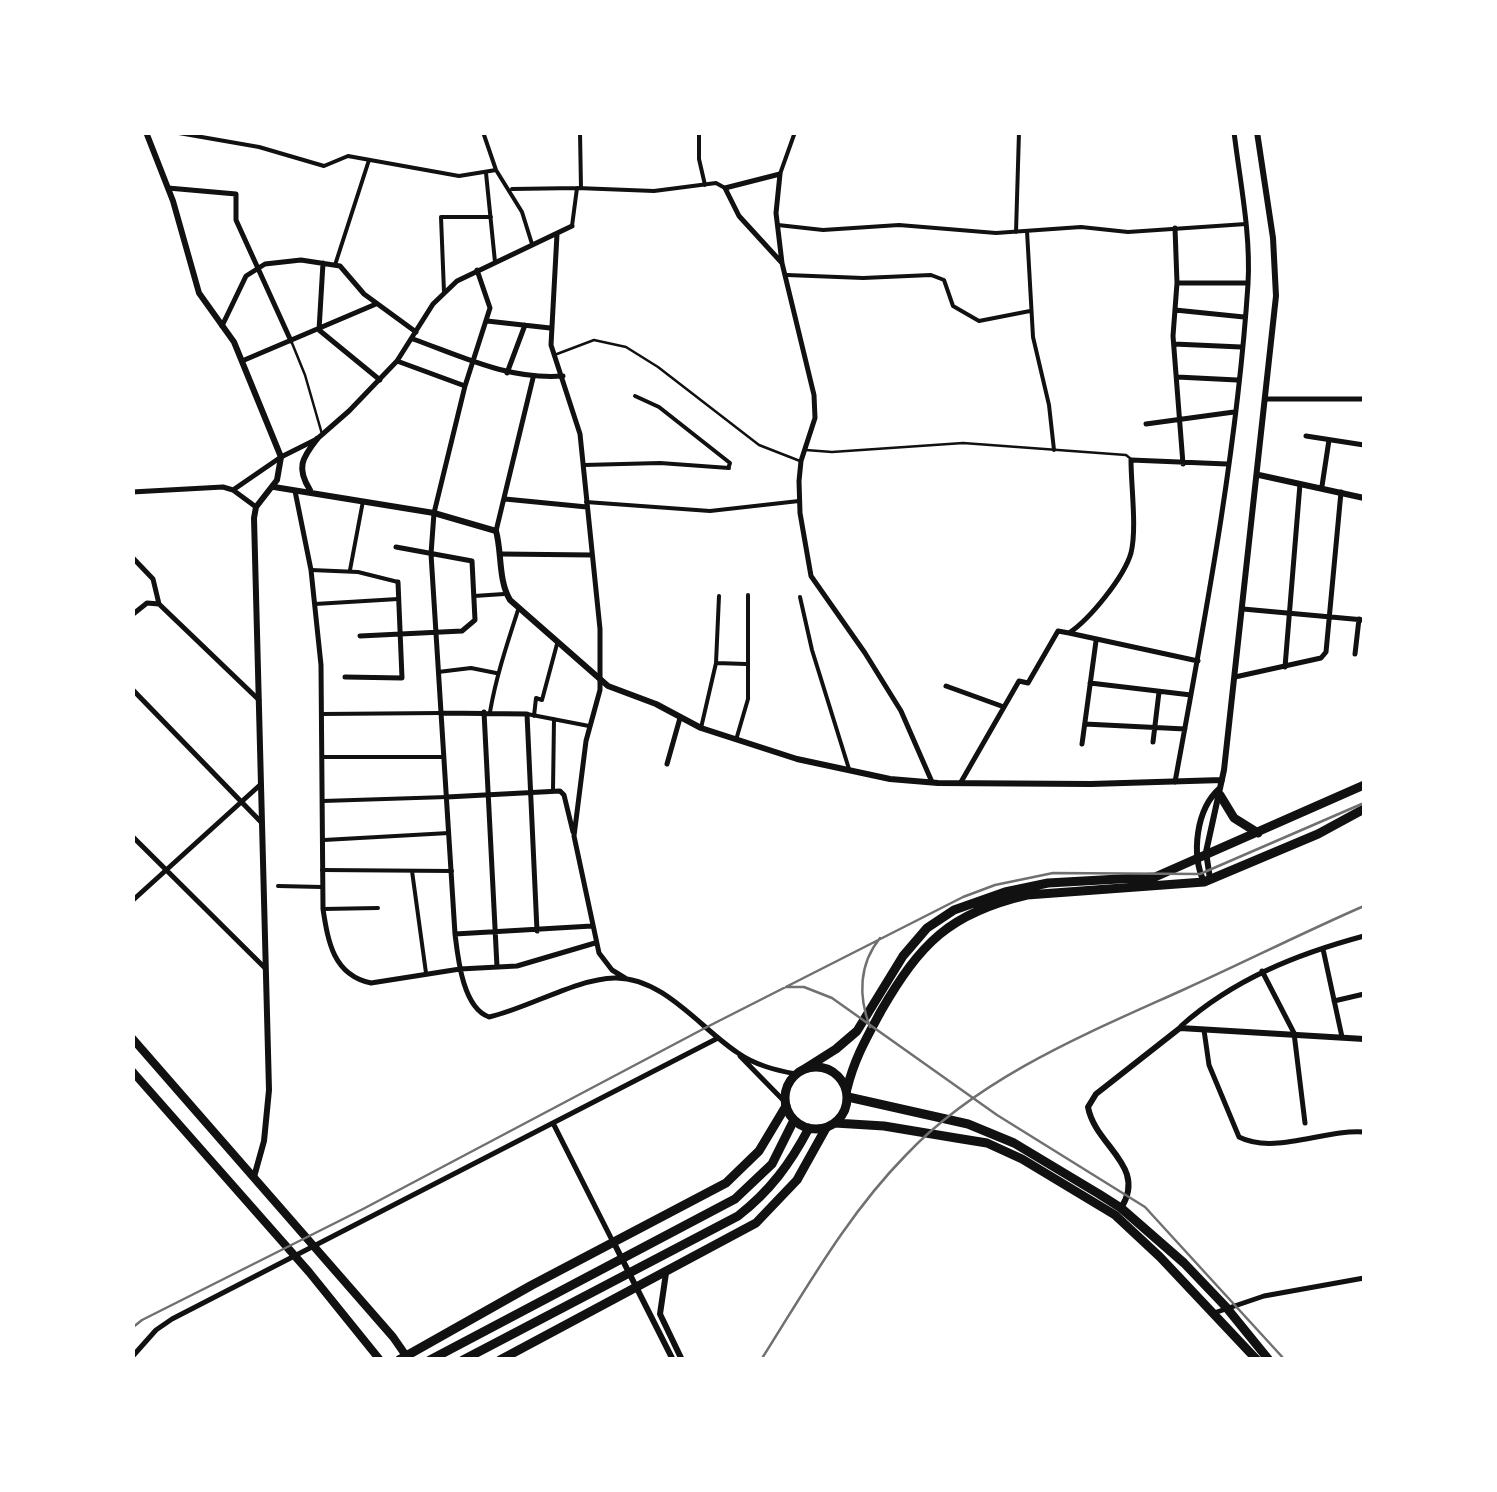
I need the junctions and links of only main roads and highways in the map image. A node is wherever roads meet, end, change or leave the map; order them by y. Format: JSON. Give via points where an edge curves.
{"nodes":[{"id":1,"x":1364,"y":785,"type":"edge"},
{"id":2,"x":1221,"y":788,"type":"road end"},
{"id":3,"x":1364,"y":809,"type":"edge"},
{"id":4,"x":1258,"y":833,"type":"junction"},
{"id":5,"x":132,"y":1038,"type":"edge"},
{"id":6,"x":806,"y":1068,"type":"junction"},
{"id":7,"x":132,"y":1071,"type":"edge"},
{"id":8,"x":847,"y":1093,"type":"junction"},
{"id":9,"x":785,"y":1104,"type":"junction"},
{"id":10,"x":794,"y":1120,"type":"junction"},
{"id":11,"x":830,"y":1126,"type":"junction"},
{"id":12,"x":809,"y":1128,"type":"junction"},
{"id":13,"x":1118,"y":1211,"type":"junction"},
{"id":14,"x":405,"y":1358,"type":"edge"},
{"id":15,"x":380,"y":1360,"type":"edge"},
{"id":16,"x":430,"y":1360,"type":"edge"},
{"id":17,"x":463,"y":1360,"type":"edge"},
{"id":18,"x":500,"y":1360,"type":"edge"},
{"id":19,"x":1258,"y":1360,"type":"edge"},
{"id":20,"x":1269,"y":1360,"type":"edge"}],
"edges":[{"from":1,"to":4,"type":"main road"},
{"from":2,"to":4,"type":"main road","via":[[1234,818]]},
{"from":3,"to":8,"type":"main road","via":[[1207,881],[1027,895],[958,919],[932,937],[901,977],[856,1056]]},
{"from":4,"to":6,"type":"main road","via":[[1199,852],[1155,877],[1026,887],[954,910],[910,947],[857,1030]]},
{"from":5,"to":14,"type":"main road"},
{"from":6,"to":8,"type":"main road","via":[[831,1070]]},
{"from":6,"to":9,"type":"main road","via":[[789,1081]]},
{"from":7,"to":15,"type":"main road"},
{"from":8,"to":11,"type":"main road","via":[[842,1116]]},
{"from":8,"to":13,"type":"main road","via":[[968,1124],[1014,1143]]},
{"from":9,"to":10,"type":"main road"},
{"from":9,"to":14,"type":"main road","via":[[759,1151],[726,1183]]},
{"from":10,"to":12,"type":"main road"},
{"from":10,"to":16,"type":"main road","via":[[762,1176],[711,1213]]},
{"from":11,"to":12,"type":"main road"},
{"from":11,"to":13,"type":"main road","via":[[884,1126],[987,1144]]},
{"from":11,"to":18,"type":"main road","via":[[773,1209],[741,1234]]},
{"from":12,"to":17,"type":"main road","via":[[771,1187],[738,1216]]},
{"from":13,"to":19,"type":"main road"},
{"from":13,"to":20,"type":"main road","via":[[1184,1264]]}]}
